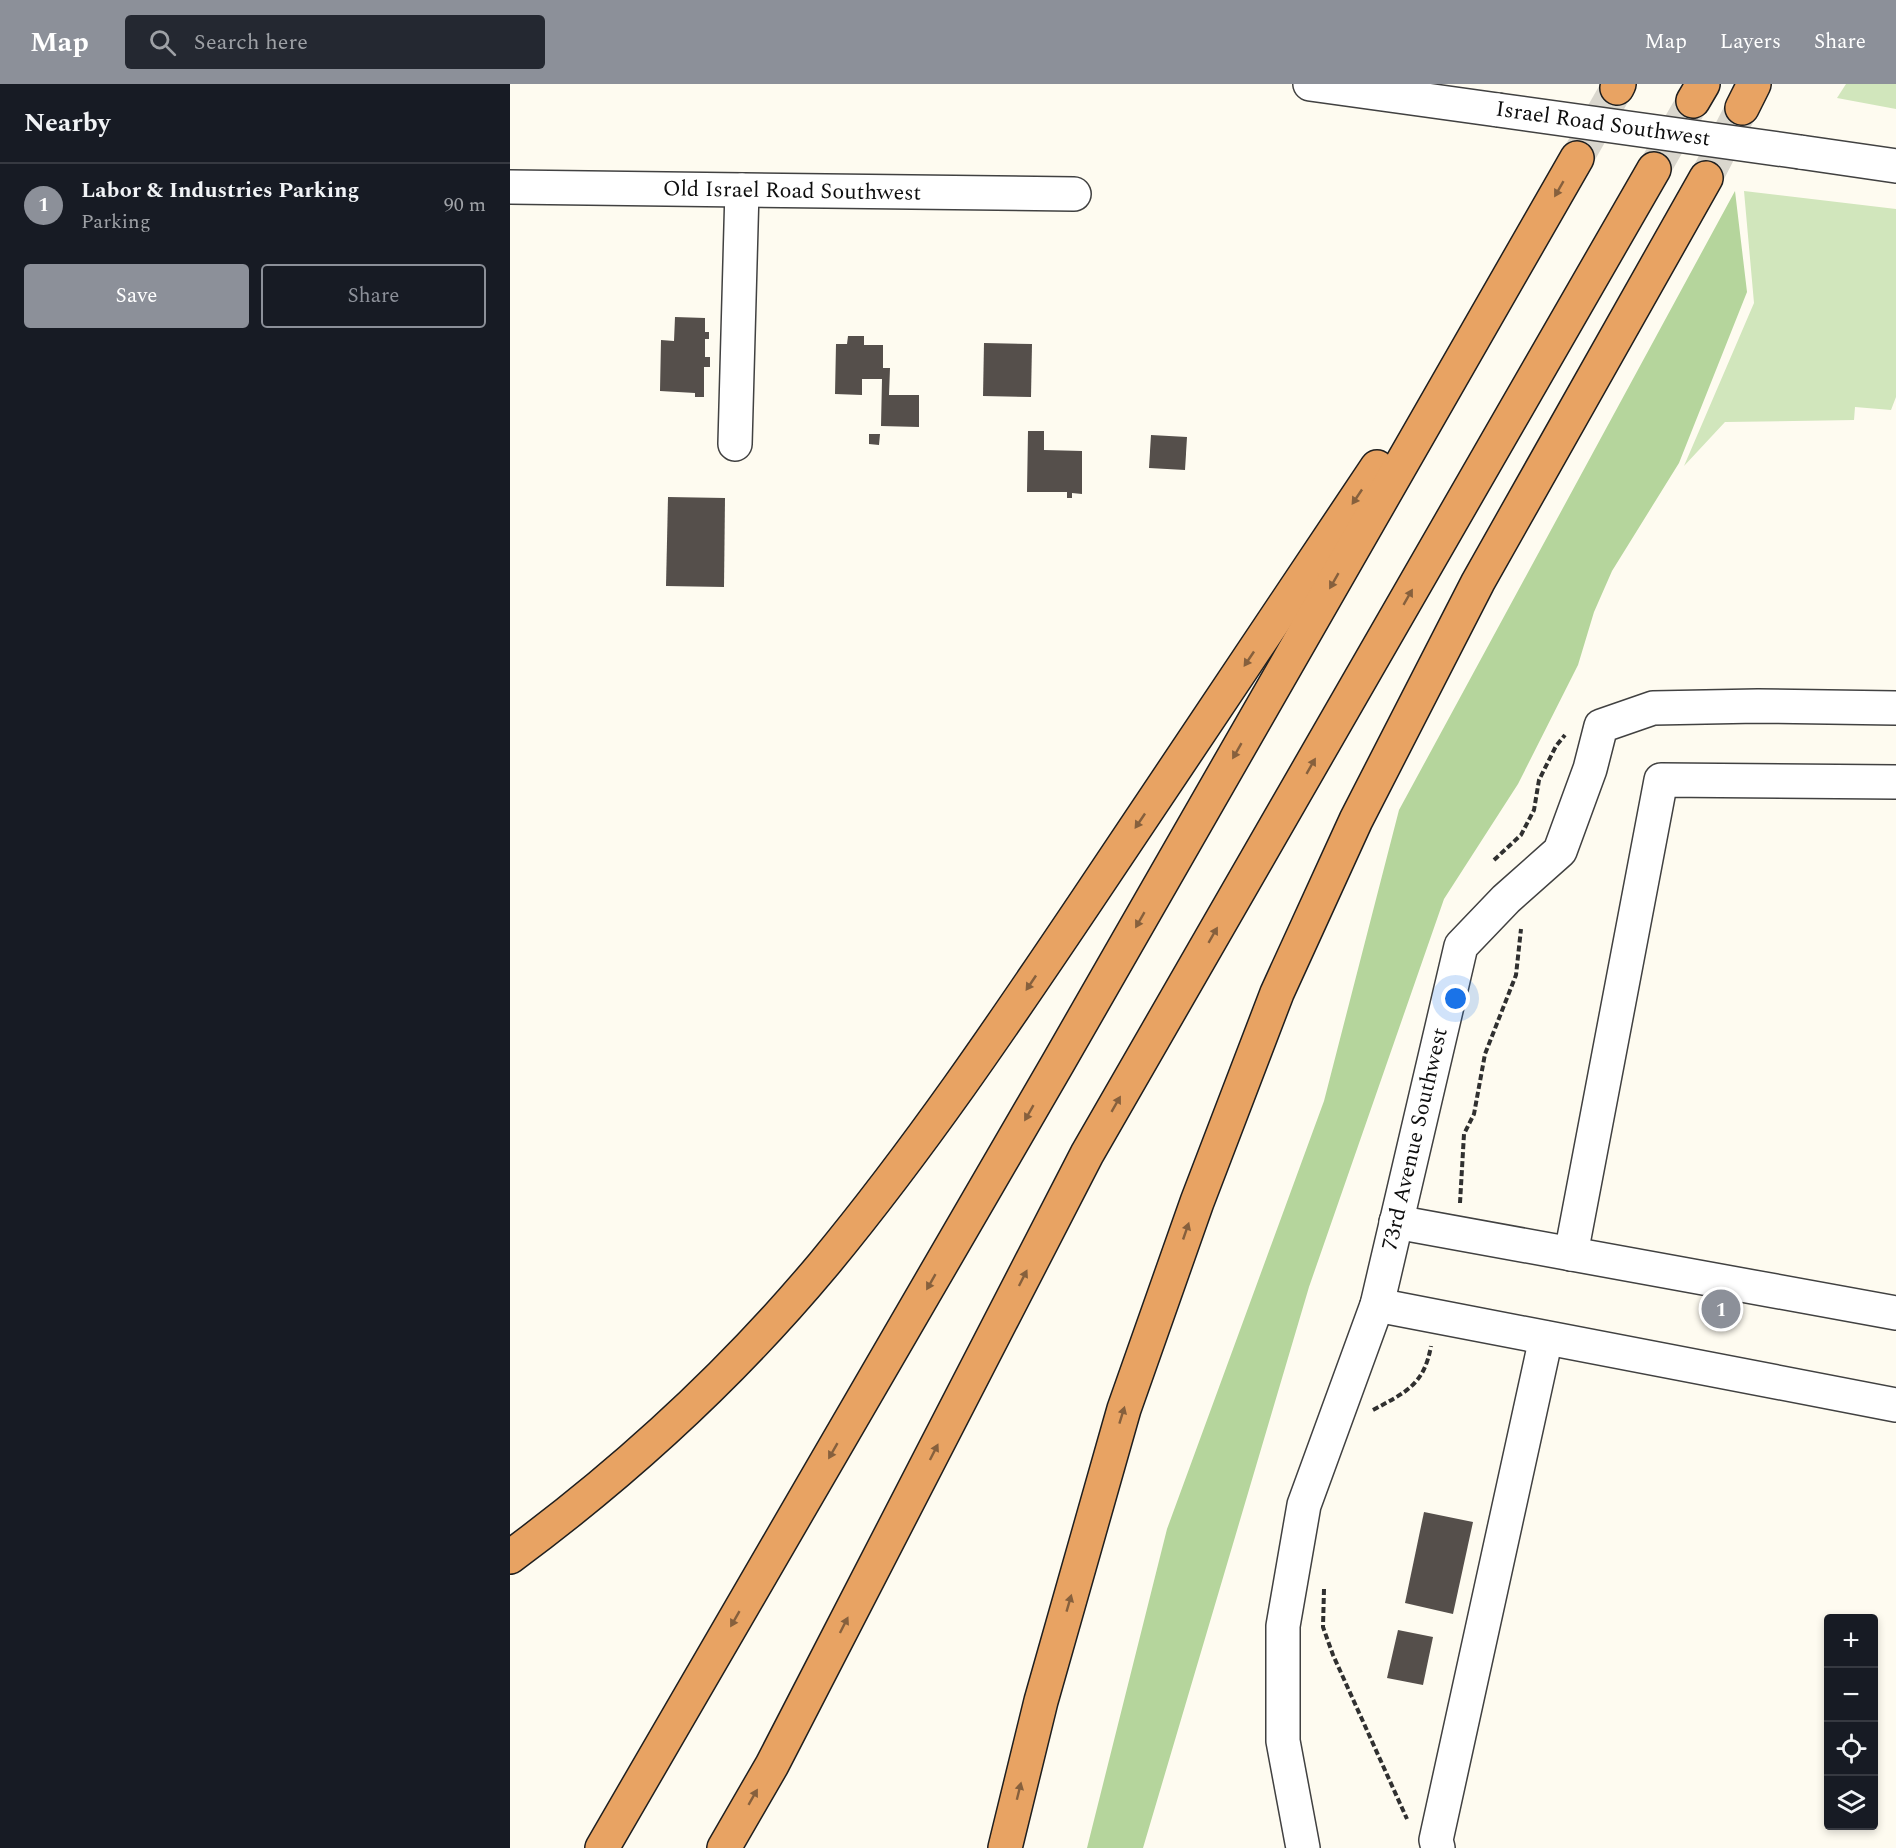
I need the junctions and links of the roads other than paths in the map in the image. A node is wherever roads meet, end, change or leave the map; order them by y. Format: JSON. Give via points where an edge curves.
{"nodes":[{"id":1,"x":1310,"y":84,"type":"edge"},
{"id":2,"x":1577,"y":158,"type":"tunnel mouth"},
{"id":3,"x":1896,"y":166,"type":"edge"},
{"id":4,"x":1654,"y":169,"type":"tunnel mouth"},
{"id":5,"x":1706,"y":178,"type":"tunnel mouth"},
{"id":6,"x":510,"y":187,"type":"edge"},
{"id":7,"x":742,"y":190,"type":"junction"},
{"id":8,"x":1074,"y":194,"type":"dead end"},
{"id":9,"x":1541,"y":221,"type":"junction"},
{"id":10,"x":735,"y":444,"type":"dead end"},
{"id":11,"x":1896,"y":708,"type":"edge"},
{"id":12,"x":1895,"y":776,"type":"edge"},
{"id":13,"x":1396,"y":1222,"type":"junction"},
{"id":14,"x":1571,"y":1254,"type":"junction"},
{"id":15,"x":1377,"y":1305,"type":"junction"},
{"id":16,"x":1896,"y":1313,"type":"edge"},
{"id":17,"x":1546,"y":1338,"type":"junction"},
{"id":18,"x":1896,"y":1405,"type":"edge"},
{"id":19,"x":510,"y":1557,"type":"edge"},
{"id":20,"x":602,"y":1848,"type":"edge"},
{"id":21,"x":724,"y":1848,"type":"edge"},
{"id":22,"x":1005,"y":1848,"type":"edge"},
{"id":23,"x":1303,"y":1848,"type":"edge"},
{"id":24,"x":1438,"y":1848,"type":"edge"}],
"edges":[{"from":1,"to":3,"type":"street","name":"Israel Road Southwest","bridge":true},
{"from":2,"to":9,"type":"highway","one_way":true},
{"from":21,"to":4,"type":"highway","one_way":true,"via":[[772,1765],[1087,1154]]},
{"from":22,"to":5,"type":"highway","one_way":true,"via":[[1041,1701],[1124,1409],[1277,993],[1356,820],[1478,582]]},
{"from":6,"to":7,"type":"street","name":"Old Israel Road Southwest"},
{"from":7,"to":8,"type":"street","name":"Old Israel Road Southwest"},
{"from":7,"to":10,"type":"street"},
{"from":9,"to":19,"type":"highway","one_way":true,"via":[[1008,1017],[883,1191],[757,1339],[691,1405],[615,1475]]},
{"from":9,"to":20,"type":"highway","one_way":true},
{"from":11,"to":13,"type":"street","name":"73rd Avenue Southwest","via":[[1653,708],[1601,726],[1560,851],[1461,946]]},
{"from":12,"to":14,"type":"street","via":[[1660,780]]},
{"from":13,"to":14,"type":"street"},
{"from":13,"to":15,"type":"street","name":"73rd Avenue Southwest"},
{"from":14,"to":16,"type":"street"},
{"from":15,"to":17,"type":"street"},
{"from":15,"to":23,"type":"street","name":"73rd Avenue Southwest","via":[[1304,1505],[1283,1626],[1283,1741]]},
{"from":17,"to":18,"type":"street"},
{"from":17,"to":24,"type":"street","via":[[1436,1840]]}]}
